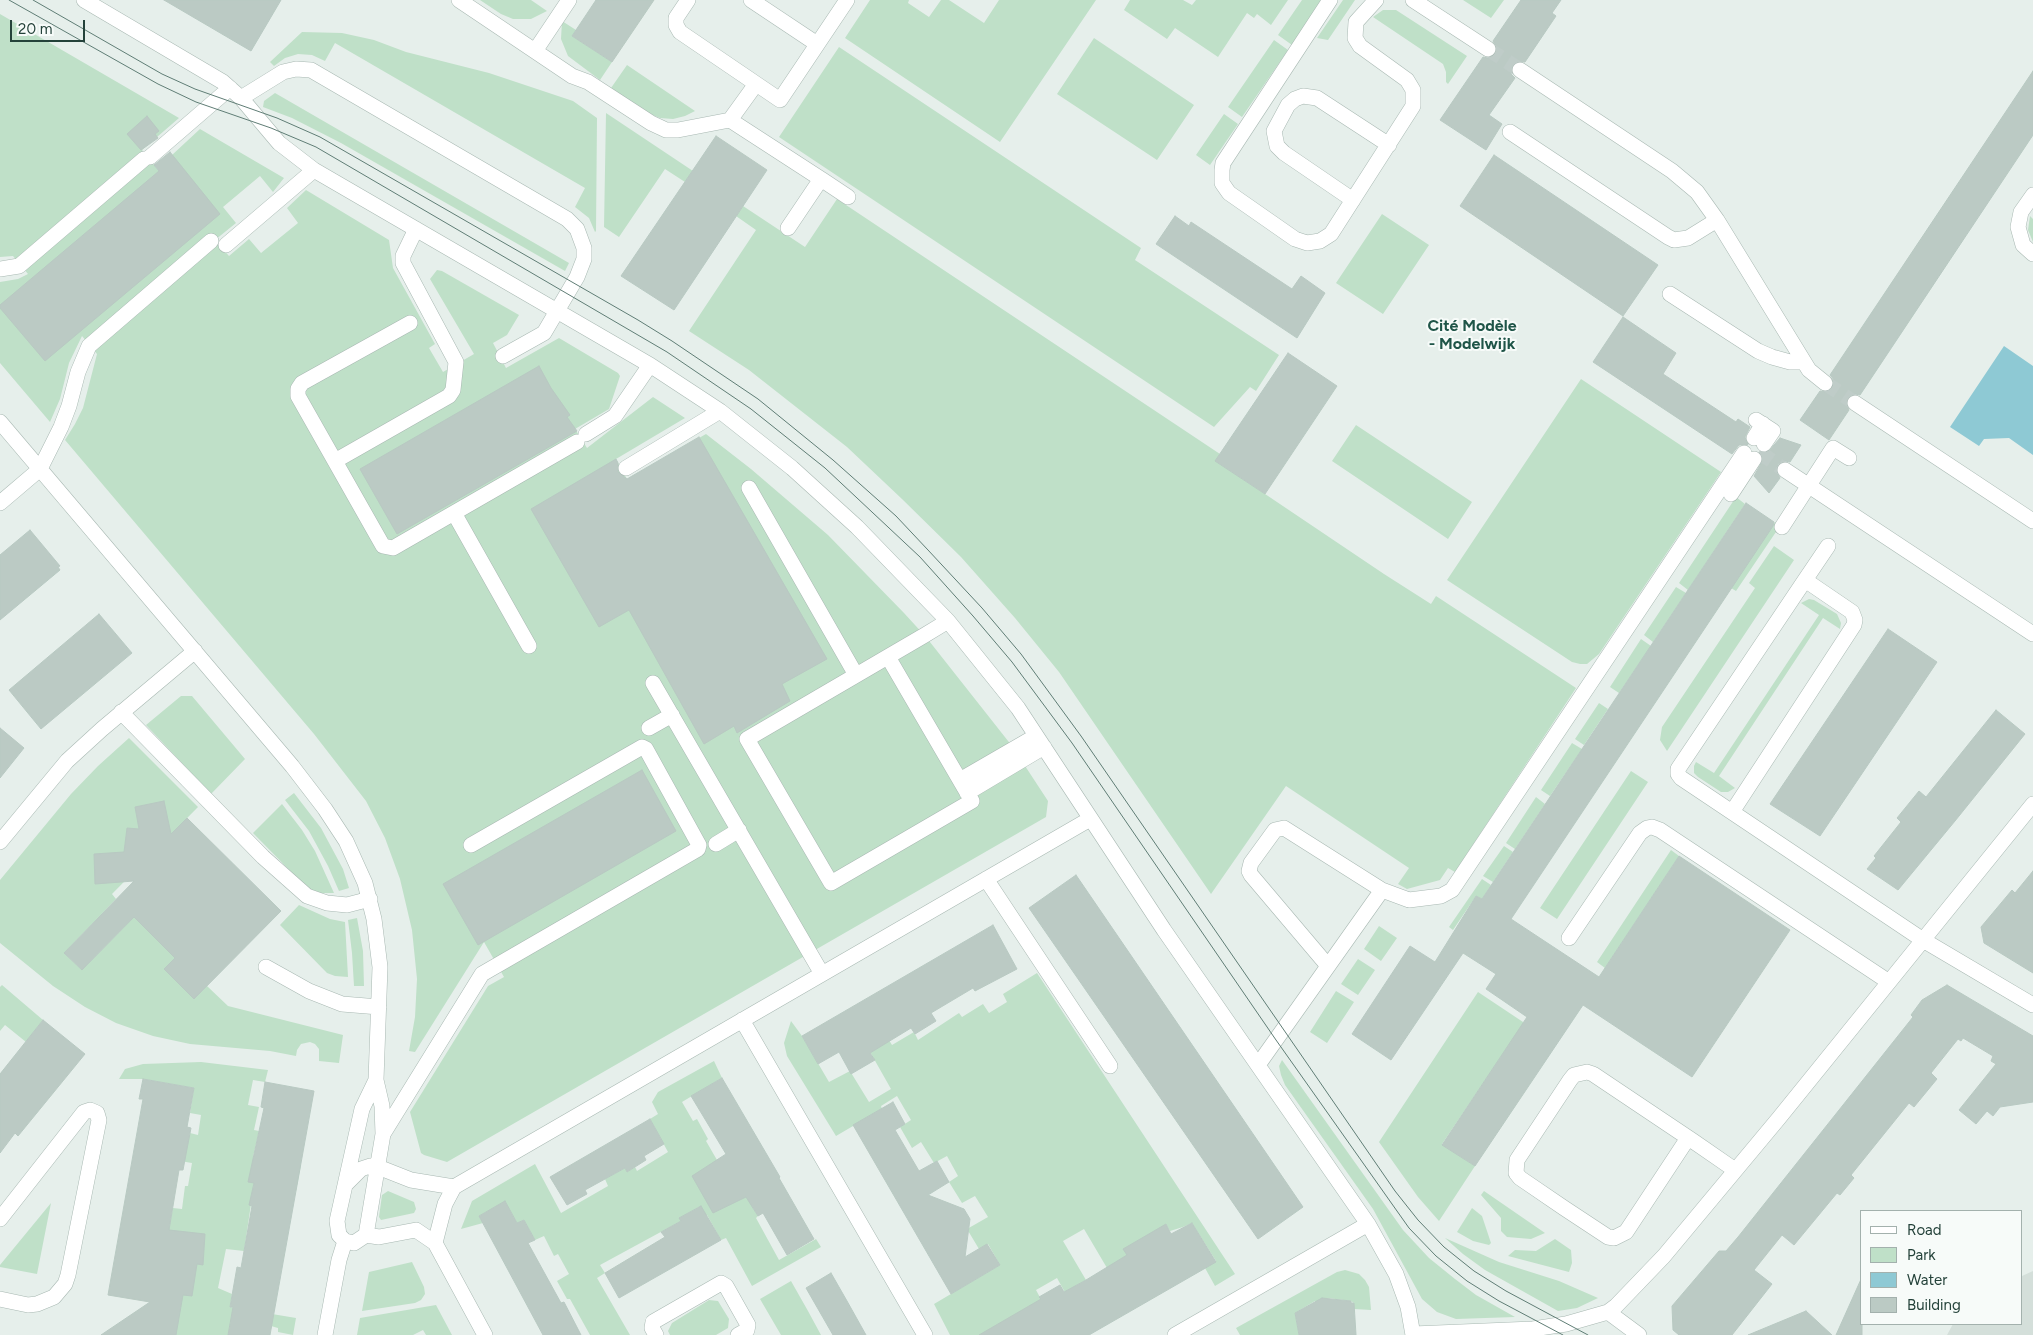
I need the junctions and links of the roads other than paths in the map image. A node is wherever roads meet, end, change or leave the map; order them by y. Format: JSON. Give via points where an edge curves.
{"nodes":[{"id":1,"x":84,"y":0,"type":"edge"},
{"id":2,"x":459,"y":0,"type":"edge"},
{"id":3,"x":569,"y":0,"type":"edge"},
{"id":4,"x":688,"y":0,"type":"edge"},
{"id":5,"x":751,"y":0,"type":"edge"},
{"id":6,"x":846,"y":0,"type":"edge"},
{"id":7,"x":1330,"y":0,"type":"edge"},
{"id":8,"x":1376,"y":0,"type":"edge"},
{"id":9,"x":1413,"y":0,"type":"edge"},
{"id":10,"x":817,"y":44,"type":"junction"},
{"id":11,"x":1488,"y":50,"type":"tunnel mouth"},
{"id":12,"x":535,"y":51,"type":"junction"},
{"id":13,"x":1520,"y":70,"type":"tunnel mouth"},
{"id":14,"x":756,"y":84,"type":"junction"},
{"id":15,"x":236,"y":93,"type":"junction"},
{"id":16,"x":730,"y":120,"type":"junction"},
{"id":17,"x":1510,"y":132,"type":"dead end"},
{"id":18,"x":1389,"y":145,"type":"junction"},
{"id":19,"x":314,"y":170,"type":"junction"},
{"id":20,"x":821,"y":179,"type":"junction"},
{"id":21,"x":2033,"y":195,"type":"edge"},
{"id":22,"x":848,"y":197,"type":"dead end"},
{"id":23,"x":1353,"y":200,"type":"junction"},
{"id":24,"x":1717,"y":220,"type":"junction"},
{"id":25,"x":788,"y":228,"type":"dead end"},
{"id":26,"x":416,"y":229,"type":"junction"},
{"id":27,"x":211,"y":241,"type":"dead end"},
{"id":28,"x":226,"y":245,"type":"dead end"},
{"id":29,"x":2033,"y":254,"type":"edge"},
{"id":30,"x":0,"y":269,"type":"edge"},
{"id":31,"x":1670,"y":294,"type":"dead end"},
{"id":32,"x":557,"y":311,"type":"junction"},
{"id":33,"x":410,"y":323,"type":"dead end"},
{"id":34,"x":503,"y":356,"type":"dead end"},
{"id":35,"x":1804,"y":362,"type":"junction"},
{"id":36,"x":650,"y":365,"type":"junction"},
{"id":37,"x":1825,"y":383,"type":"tunnel mouth"},
{"id":38,"x":1855,"y":403,"type":"tunnel mouth"},
{"id":39,"x":720,"y":411,"type":"junction"},
{"id":40,"x":0,"y":422,"type":"edge"},
{"id":41,"x":1760,"y":422,"type":"dead end"},
{"id":42,"x":1759,"y":441,"type":"dead end"},
{"id":43,"x":1849,"y":458,"type":"dead end"},
{"id":44,"x":334,"y":461,"type":"junction"},
{"id":45,"x":626,"y":468,"type":"dead end"},
{"id":46,"x":40,"y":469,"type":"junction"},
{"id":47,"x":1785,"y":470,"type":"tunnel mouth"},
{"id":48,"x":1809,"y":486,"type":"junction"},
{"id":49,"x":749,"y":488,"type":"dead end"},
{"id":50,"x":1731,"y":494,"type":"dead end"},
{"id":51,"x":0,"y":503,"type":"edge"},
{"id":52,"x":454,"y":513,"type":"junction"},
{"id":53,"x":2033,"y":521,"type":"edge"},
{"id":54,"x":1782,"y":527,"type":"dead end"},
{"id":55,"x":1828,"y":546,"type":"dead end"},
{"id":56,"x":1805,"y":580,"type":"junction"},
{"id":57,"x":948,"y":622,"type":"junction"},
{"id":58,"x":2033,"y":634,"type":"edge"},
{"id":59,"x":529,"y":646,"type":"dead end"},
{"id":60,"x":195,"y":651,"type":"junction"},
{"id":61,"x":888,"y":656,"type":"junction"},
{"id":62,"x":856,"y":675,"type":"junction"},
{"id":63,"x":653,"y":683,"type":"dead end"},
{"id":64,"x":121,"y":712,"type":"junction"},
{"id":65,"x":672,"y":715,"type":"junction"},
{"id":66,"x":649,"y":728,"type":"dead end"},
{"id":67,"x":1040,"y":741,"type":"junction"},
{"id":68,"x":963,"y":786,"type":"junction"},
{"id":69,"x":2033,"y":804,"type":"edge"},
{"id":70,"x":1732,"y":812,"type":"junction"},
{"id":71,"x":1090,"y":819,"type":"junction"},
{"id":72,"x":739,"y":830,"type":"junction"},
{"id":73,"x":0,"y":842,"type":"edge"},
{"id":74,"x":716,"y":844,"type":"dead end"},
{"id":75,"x":471,"y":845,"type":"dead end"},
{"id":76,"x":986,"y":879,"type":"junction"},
{"id":77,"x":1382,"y":890,"type":"junction"},
{"id":78,"x":370,"y":899,"type":"junction"},
{"id":79,"x":1569,"y":938,"type":"dead end"},
{"id":80,"x":1923,"y":940,"type":"junction"},
{"id":81,"x":1328,"y":966,"type":"junction"},
{"id":82,"x":266,"y":967,"type":"dead end"},
{"id":83,"x":822,"y":974,"type":"junction"},
{"id":84,"x":1889,"y":982,"type":"junction"},
{"id":85,"x":2033,"y":1005,"type":"edge"},
{"id":86,"x":379,"y":1007,"type":"junction"},
{"id":87,"x":742,"y":1020,"type":"junction"},
{"id":88,"x":1258,"y":1065,"type":"junction"},
{"id":89,"x":1110,"y":1066,"type":"dead end"},
{"id":90,"x":376,"y":1080,"type":"junction"},
{"id":91,"x":383,"y":1134,"type":"junction"},
{"id":92,"x":1688,"y":1138,"type":"junction"},
{"id":93,"x":378,"y":1167,"type":"junction"},
{"id":94,"x":1735,"y":1170,"type":"junction"},
{"id":95,"x":345,"y":1185,"type":"junction"},
{"id":96,"x":454,"y":1187,"type":"junction"},
{"id":97,"x":0,"y":1219,"type":"edge"},
{"id":98,"x":1368,"y":1224,"type":"junction"},
{"id":99,"x":366,"y":1235,"type":"junction"},
{"id":100,"x":345,"y":1242,"type":"junction"},
{"id":101,"x":435,"y":1243,"type":"junction"},
{"id":102,"x":0,"y":1299,"type":"edge"},
{"id":103,"x":1608,"y":1312,"type":"junction"},
{"id":104,"x":1413,"y":1334,"type":"edge"},
{"id":105,"x":325,"y":1335,"type":"edge"},
{"id":106,"x":485,"y":1335,"type":"edge"},
{"id":107,"x":656,"y":1335,"type":"edge"},
{"id":108,"x":738,"y":1335,"type":"edge"},
{"id":109,"x":924,"y":1335,"type":"edge"},
{"id":110,"x":1175,"y":1335,"type":"edge"},
{"id":111,"x":1639,"y":1335,"type":"edge"}],
"edges":[{"from":1,"to":15,"type":"street","via":[[223,82]]},
{"from":2,"to":12,"type":"street"},
{"from":3,"to":12,"type":"street"},
{"from":4,"to":14,"type":"street","via":[[676,18],[680,32]]},
{"from":5,"to":10,"type":"street"},
{"from":6,"to":10,"type":"street"},
{"from":7,"to":23,"type":"street","via":[[1223,163],[1221,176],[1225,188],[1234,198],[1308,243],[1320,241],[1331,234]]},
{"from":8,"to":18,"type":"street","via":[[1356,22],[1355,38],[1360,46],[1408,80],[1414,95],[1411,112]]},
{"from":9,"to":11,"type":"street"},
{"from":10,"to":14,"type":"street","via":[[780,100]]},
{"from":12,"to":16,"type":"street","via":[[666,130]]},
{"from":13,"to":24,"type":"street","via":[[1685,181]]},
{"from":14,"to":16,"type":"street"},
{"from":15,"to":19,"type":"street","via":[[279,143]]},
{"from":15,"to":30,"type":"street","via":[[147,158],[19,266]]},
{"from":15,"to":32,"type":"street","via":[[283,72],[311,70],[567,219],[582,239],[584,259]]},
{"from":16,"to":20,"type":"street"},
{"from":17,"to":24,"type":"street","via":[[1674,240],[1688,238]]},
{"from":18,"to":23,"type":"street"},
{"from":18,"to":23,"type":"street","via":[[1317,98],[1304,96],[1288,105],[1274,131],[1277,146]]},
{"from":19,"to":26,"type":"street"},
{"from":19,"to":28,"type":"street"},
{"from":20,"to":22,"type":"street"},
{"from":20,"to":25,"type":"street"},
{"from":21,"to":29,"type":"street","via":[[2022,212],[2018,227],[2023,245]]},
{"from":24,"to":35,"type":"street"},
{"from":26,"to":32,"type":"street"},
{"from":26,"to":44,"type":"street","via":[[403,263],[456,362],[453,390],[450,396]]},
{"from":27,"to":46,"type":"street","via":[[89,346],[66,413]]},
{"from":31,"to":35,"type":"street","via":[[1758,351],[1790,362]]},
{"from":32,"to":34,"type":"street","via":[[540,337]]},
{"from":32,"to":36,"type":"street"},
{"from":33,"to":44,"type":"street","via":[[300,386],[298,396]]},
{"from":35,"to":37,"type":"street"},
{"from":36,"to":39,"type":"street"},
{"from":36,"to":52,"type":"street","via":[[615,416]]},
{"from":38,"to":53,"type":"street"},
{"from":39,"to":45,"type":"street"},
{"from":39,"to":57,"type":"street","via":[[792,468],[857,526]]},
{"from":40,"to":46,"type":"street"},
{"from":41,"to":42,"type":"street","via":[[1773,431]]},
{"from":43,"to":48,"type":"street","via":[[1833,448]]},
{"from":44,"to":52,"type":"street","via":[[386,548],[393,548]]},
{"from":46,"to":51,"type":"street"},
{"from":46,"to":60,"type":"street"},
{"from":47,"to":48,"type":"street"},
{"from":48,"to":54,"type":"street"},
{"from":48,"to":58,"type":"street"},
{"from":49,"to":62,"type":"street"},
{"from":50,"to":77,"type":"street","via":[[1749,456],[1452,890],[1440,896],[1409,900]]},
{"from":52,"to":59,"type":"street"},
{"from":55,"to":56,"type":"street"},
{"from":56,"to":70,"type":"street","via":[[1852,612],[1854,625]]},
{"from":56,"to":70,"type":"street","via":[[1678,770],[1681,778]]},
{"from":57,"to":61,"type":"street"},
{"from":57,"to":67,"type":"street","via":[[999,682]]},
{"from":60,"to":64,"type":"street"},
{"from":60,"to":78,"type":"street","via":[[325,809],[346,841]]},
{"from":61,"to":62,"type":"street"},
{"from":61,"to":68,"type":"street"},
{"from":62,"to":68,"type":"street","via":[[747,739],[831,883],[972,800]]},
{"from":63,"to":65,"type":"street"},
{"from":64,"to":73,"type":"street","via":[[67,761]]},
{"from":64,"to":78,"type":"street","via":[[263,857],[307,896],[347,905]]},
{"from":65,"to":66,"type":"street"},
{"from":65,"to":72,"type":"street"},
{"from":67,"to":68,"type":"street"},
{"from":67,"to":71,"type":"street"},
{"from":69,"to":80,"type":"street"},
{"from":70,"to":80,"type":"street"},
{"from":71,"to":76,"type":"street"},
{"from":71,"to":88,"type":"street"},
{"from":72,"to":74,"type":"street"},
{"from":72,"to":83,"type":"street"},
{"from":75,"to":91,"type":"street","via":[[642,747],[699,845],[698,849],[482,974]]},
{"from":76,"to":83,"type":"street"},
{"from":76,"to":89,"type":"street"},
{"from":77,"to":81,"type":"street"},
{"from":77,"to":81,"type":"street","via":[[1284,828],[1272,834],[1251,862],[1251,875]]},
{"from":78,"to":86,"type":"street","via":[[378,939]]},
{"from":79,"to":84,"type":"street","via":[[1640,833],[1652,827]]},
{"from":80,"to":84,"type":"street"},
{"from":80,"to":85,"type":"street"},
{"from":81,"to":88,"type":"street"},
{"from":82,"to":86,"type":"street","via":[[336,1002]]},
{"from":83,"to":87,"type":"street"},
{"from":84,"to":94,"type":"street"},
{"from":86,"to":90,"type":"street"},
{"from":87,"to":96,"type":"street"},
{"from":87,"to":109,"type":"street"},
{"from":88,"to":98,"type":"street"},
{"from":90,"to":91,"type":"street","via":[[382,1106]]},
{"from":90,"to":95,"type":"street","via":[[362,1109]]},
{"from":91,"to":93,"type":"street"},
{"from":92,"to":92,"type":"street","via":[[1593,1074],[1580,1072],[1570,1080],[1517,1160],[1516,1173],[1614,1238],[1626,1232]]},
{"from":92,"to":94,"type":"street"},
{"from":93,"to":95,"type":"street","via":[[361,1169]]},
{"from":93,"to":96,"type":"street","via":[[411,1180]]},
{"from":93,"to":99,"type":"street"},
{"from":94,"to":103,"type":"street","via":[[1664,1256]]},
{"from":95,"to":100,"type":"street","via":[[337,1228]]},
{"from":96,"to":101,"type":"street","via":[[445,1204]]},
{"from":97,"to":102,"type":"street","via":[[84,1112],[97,1113],[99,1120],[65,1284],[54,1297],[37,1304]]},
{"from":98,"to":104,"type":"street","via":[[1398,1280]]},
{"from":98,"to":110,"type":"street"},
{"from":99,"to":100,"type":"street","via":[[354,1243]]},
{"from":99,"to":101,"type":"street","via":[[378,1237],[416,1230]]},
{"from":100,"to":105,"type":"street"},
{"from":101,"to":106,"type":"street"},
{"from":103,"to":104,"type":"street","via":[[1533,1329]]},
{"from":103,"to":111,"type":"street"},
{"from":107,"to":108,"type":"street","via":[[653,1322],[723,1284],[748,1325],[747,1330]]}]}
